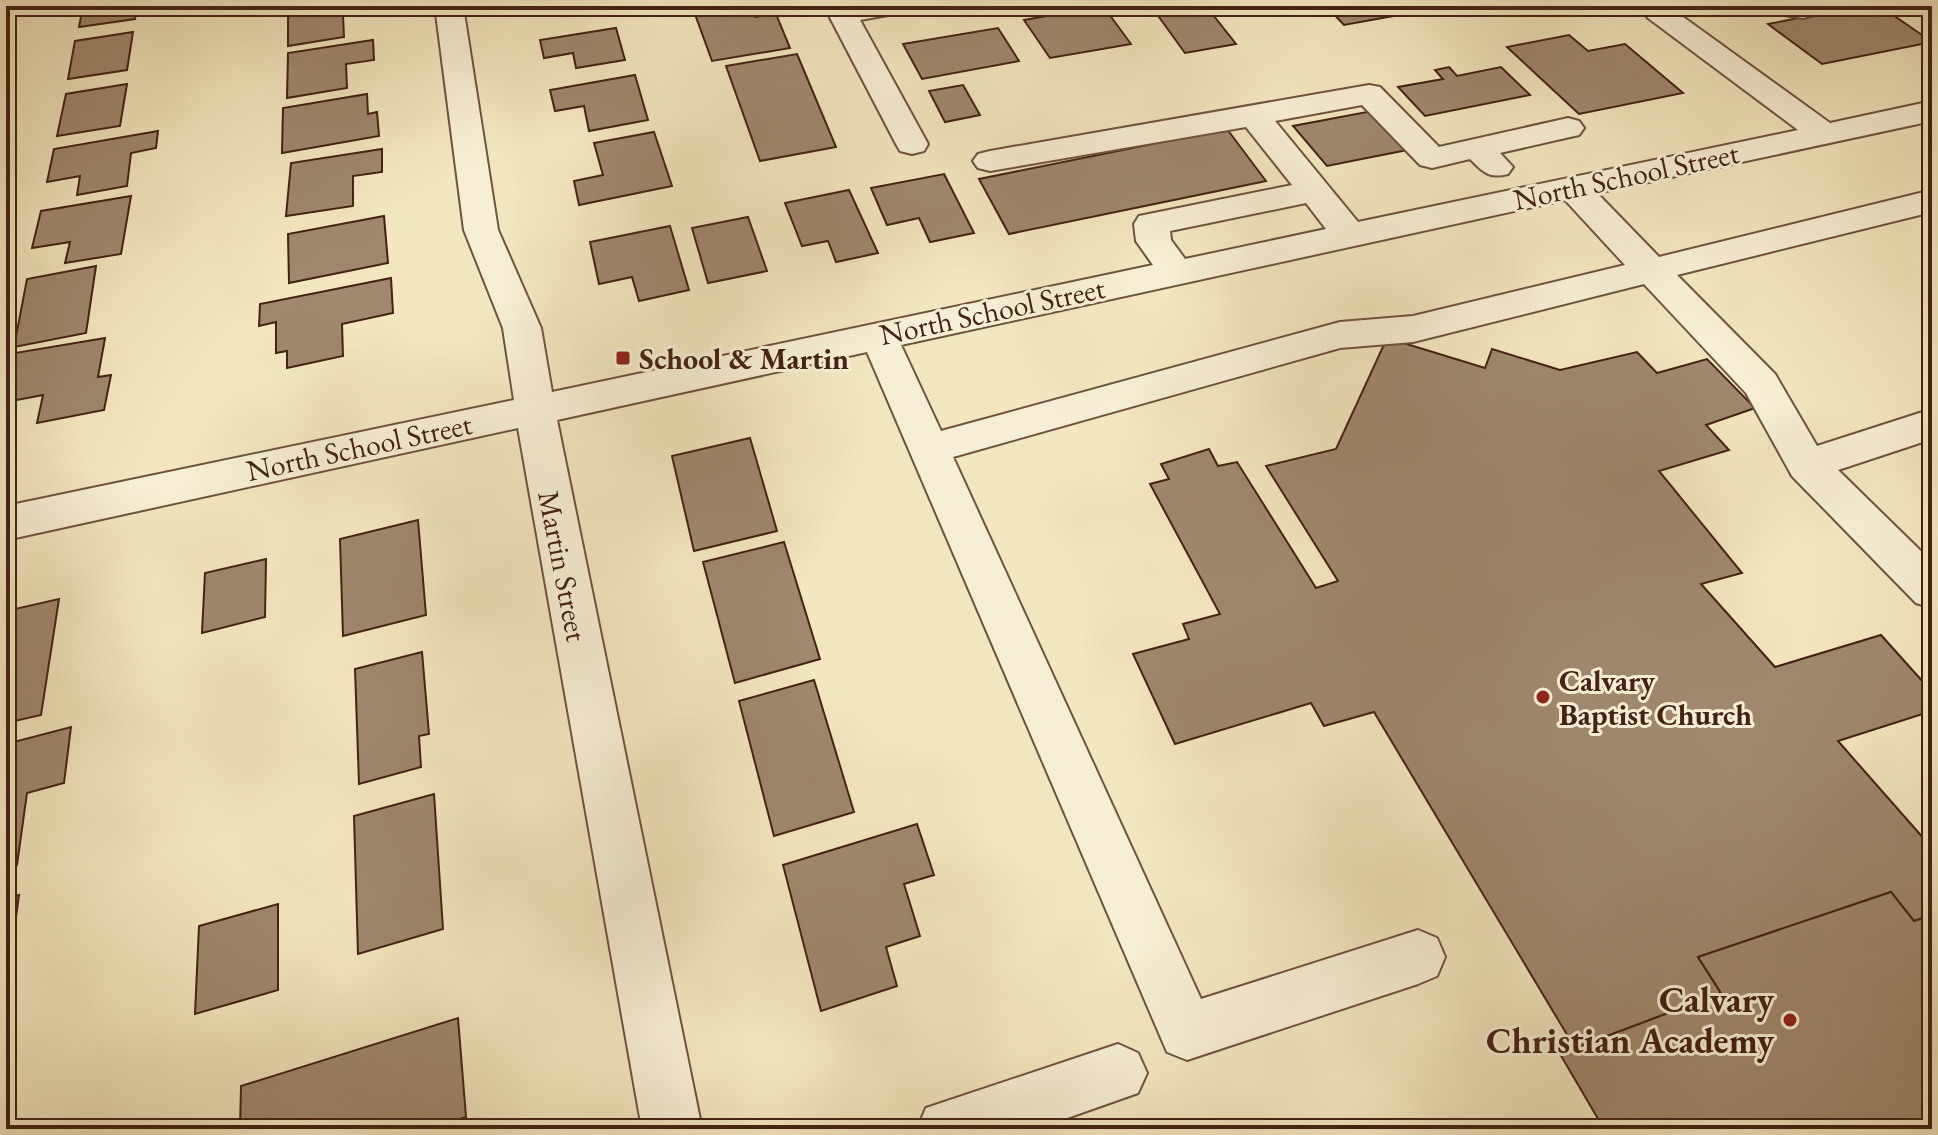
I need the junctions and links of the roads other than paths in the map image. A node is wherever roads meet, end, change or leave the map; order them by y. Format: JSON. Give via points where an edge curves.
{"nodes":[{"id":1,"x":449,"y":6,"type":"edge"},
{"id":2,"x":895,"y":6,"type":"edge"},
{"id":3,"x":1776,"y":6,"type":"edge"},
{"id":4,"x":1816,"y":6,"type":"edge"},
{"id":5,"x":841,"y":10,"type":"edge"},
{"id":6,"x":1658,"y":12,"type":"dead end"},
{"id":7,"x":1932,"y":111,"type":"edge"},
{"id":8,"x":1254,"y":116,"type":"junction"},
{"id":9,"x":1568,"y":128,"type":"dead end"},
{"id":10,"x":1824,"y":134,"type":"junction"},
{"id":11,"x":912,"y":144,"type":"dead end"},
{"id":12,"x":1477,"y":148,"type":"junction"},
{"id":13,"x":990,"y":161,"type":"dead end"},
{"id":14,"x":1572,"y":188,"type":"junction"},
{"id":15,"x":1313,"y":191,"type":"junction"},
{"id":16,"x":1525,"y":198,"type":"junction"},
{"id":17,"x":1932,"y":201,"type":"edge"},
{"id":18,"x":1350,"y":235,"type":"junction"},
{"id":19,"x":1652,"y":271,"type":"junction"},
{"id":20,"x":1176,"y":272,"type":"junction"},
{"id":21,"x":878,"y":335,"type":"junction"},
{"id":22,"x":534,"y":409,"type":"junction"},
{"id":23,"x":1932,"y":424,"type":"edge"},
{"id":24,"x":929,"y":449,"type":"junction"},
{"id":25,"x":1807,"y":465,"type":"junction"},
{"id":26,"x":6,"y":523,"type":"edge"},
{"id":27,"x":1932,"y":590,"type":"edge"},
{"id":28,"x":1418,"y":957,"type":"dead end"},
{"id":29,"x":1118,"y":1073,"type":"dead end"},
{"id":30,"x":672,"y":1129,"type":"edge"},
{"id":31,"x":947,"y":1129,"type":"edge"}],
"edges":[{"from":1,"to":22,"type":"street","name":"Martin Street","via":[[481,230],[522,328]]},
{"from":2,"to":5,"type":"street"},
{"from":3,"to":4,"type":"street"},
{"from":5,"to":11,"type":"street"},
{"from":6,"to":10,"type":"street"},
{"from":7,"to":10,"type":"street","name":"North School Street"},
{"from":8,"to":12,"type":"street","via":[[1369,94],[1432,158]]},
{"from":8,"to":13,"type":"street"},
{"from":8,"to":15,"type":"street"},
{"from":9,"to":12,"type":"street"},
{"from":10,"to":14,"type":"street","name":"North School Street"},
{"from":12,"to":16,"type":"street"},
{"from":14,"to":16,"type":"street","name":"North School Street"},
{"from":14,"to":19,"type":"street"},
{"from":15,"to":18,"type":"street"},
{"from":15,"to":20,"type":"street","via":[[1151,224],[1154,241]]},
{"from":16,"to":18,"type":"street","name":"North School Street"},
{"from":17,"to":19,"type":"street"},
{"from":18,"to":20,"type":"street","name":"North School Street"},
{"from":19,"to":24,"type":"street","via":[[1413,329],[1340,335]]},
{"from":19,"to":25,"type":"street","via":[[1761,384]]},
{"from":20,"to":21,"type":"street","name":"North School Street"},
{"from":21,"to":22,"type":"street","name":"North School Street"},
{"from":21,"to":24,"type":"street"},
{"from":22,"to":26,"type":"street","name":"North School Street"},
{"from":22,"to":30,"type":"street","name":"Martin Street"},
{"from":23,"to":25,"type":"street"},
{"from":24,"to":28,"type":"street","via":[[1187,1032]]},
{"from":25,"to":27,"type":"street"},
{"from":29,"to":31,"type":"street"}]}
